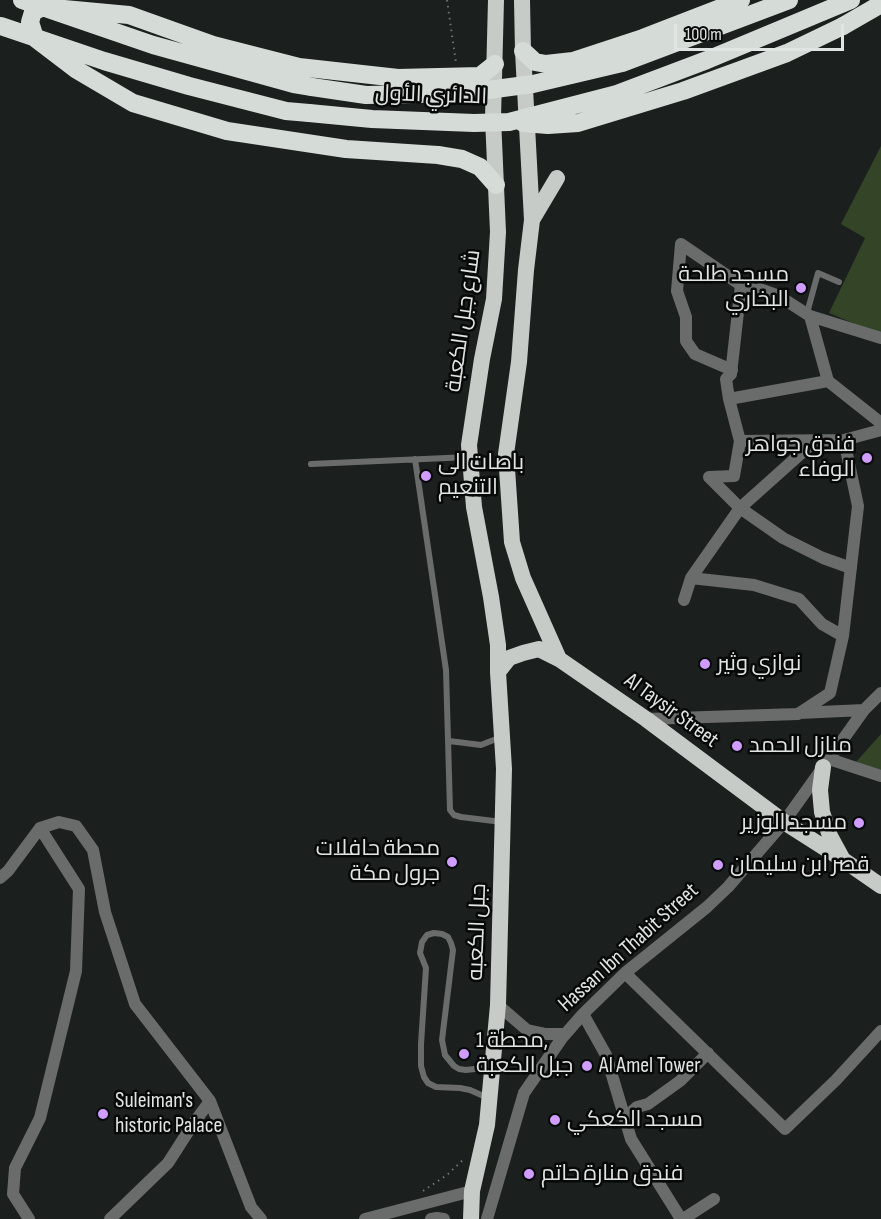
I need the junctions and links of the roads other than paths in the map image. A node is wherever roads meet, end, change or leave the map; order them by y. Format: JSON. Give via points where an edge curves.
{"nodes":[{"id":1,"x":22,"y":0,"type":"edge"},
{"id":2,"x":496,"y":0,"type":"edge"},
{"id":3,"x":522,"y":0,"type":"edge"},
{"id":4,"x":741,"y":0,"type":"edge"},
{"id":5,"x":789,"y":0,"type":"edge"},
{"id":6,"x":851,"y":0,"type":"edge"},
{"id":7,"x":881,"y":4,"type":"edge"},
{"id":8,"x":43,"y":7,"type":"junction"},
{"id":9,"x":1,"y":26,"type":"edge"},
{"id":10,"x":36,"y":38,"type":"junction"},
{"id":11,"x":523,"y":51,"type":"junction"},
{"id":12,"x":495,"y":64,"type":"junction"},
{"id":13,"x":509,"y":122,"type":"junction"},
{"id":14,"x":557,"y":178,"type":"dead end"},
{"id":15,"x":496,"y":185,"type":"junction"},
{"id":16,"x":532,"y":220,"type":"junction"},
{"id":17,"x":839,"y":282,"type":"dead end"},
{"id":18,"x":741,"y":285,"type":"junction"},
{"id":19,"x":809,"y":315,"type":"junction"},
{"id":20,"x":881,"y":338,"type":"edge"},
{"id":21,"x":732,"y":370,"type":"junction"},
{"id":22,"x":828,"y":381,"type":"junction"},
{"id":23,"x":729,"y":399,"type":"junction"},
{"id":24,"x":881,"y":423,"type":"edge"},
{"id":25,"x":881,"y":430,"type":"edge"},
{"id":26,"x":816,"y":440,"type":"junction"},
{"id":27,"x":844,"y":440,"type":"junction"},
{"id":28,"x":740,"y":441,"type":"junction"},
{"id":29,"x":470,"y":457,"type":"junction"},
{"id":30,"x":415,"y":459,"type":"junction"},
{"id":31,"x":310,"y":464,"type":"dead end"},
{"id":32,"x":740,"y":508,"type":"junction"},
{"id":33,"x":851,"y":568,"type":"junction"},
{"id":34,"x":692,"y":578,"type":"junction"},
{"id":35,"x":684,"y":600,"type":"dead end"},
{"id":36,"x":843,"y":636,"type":"junction"},
{"id":37,"x":498,"y":645,"type":"joint"},
{"id":38,"x":559,"y":659,"type":"junction"},
{"id":39,"x":498,"y":672,"type":"junction"},
{"id":40,"x":881,"y":693,"type":"edge"},
{"id":41,"x":864,"y":710,"type":"junction"},
{"id":42,"x":798,"y":714,"type":"junction"},
{"id":43,"x":646,"y":719,"type":"junction"},
{"id":44,"x":502,"y":737,"type":"junction"},
{"id":45,"x":448,"y":741,"type":"junction"},
{"id":46,"x":826,"y":763,"type":"junction"},
{"id":47,"x":881,"y":776,"type":"edge"},
{"id":48,"x":503,"y":822,"type":"junction"},
{"id":49,"x":784,"y":822,"type":"junction"},
{"id":50,"x":40,"y":828,"type":"junction"},
{"id":51,"x":842,"y":859,"type":"junction"},
{"id":52,"x":0,"y":878,"type":"edge"},
{"id":53,"x":881,"y":886,"type":"edge"},
{"id":54,"x":626,"y":973,"type":"junction"},
{"id":55,"x":498,"y":1005,"type":"junction"},
{"id":56,"x":583,"y":1014,"type":"junction"},
{"id":57,"x":881,"y":1031,"type":"edge"},
{"id":58,"x":565,"y":1034,"type":"junction"},
{"id":59,"x":708,"y":1053,"type":"junction"},
{"id":60,"x":492,"y":1067,"type":"junction"},
{"id":61,"x":489,"y":1099,"type":"junction"},
{"id":62,"x":210,"y":1101,"type":"junction"},
{"id":63,"x":625,"y":1118,"type":"junction"},
{"id":64,"x":472,"y":1191,"type":"junction"},
{"id":65,"x":714,"y":1199,"type":"dead end"},
{"id":66,"x":29,"y":1219,"type":"edge"},
{"id":67,"x":110,"y":1219,"type":"edge"},
{"id":68,"x":261,"y":1219,"type":"edge"},
{"id":69,"x":365,"y":1219,"type":"edge"},
{"id":70,"x":431,"y":1219,"type":"edge"},
{"id":71,"x":444,"y":1219,"type":"edge"},
{"id":72,"x":471,"y":1219,"type":"edge"},
{"id":73,"x":488,"y":1219,"type":"edge"},
{"id":74,"x":682,"y":1219,"type":"edge"}],
"edges":[{"from":1,"to":8,"type":"highway","name":"الدائري الأول"},
{"from":2,"to":12,"type":"highway","name":"شارع جبل الكعبة"},
{"from":3,"to":11,"type":"highway"},
{"from":4,"to":11,"type":"highway","via":[[573,61],[535,62]]},
{"from":5,"to":8,"type":"highway","name":"الدائري الأول","bridge":true,"via":[[622,63],[533,84],[465,93],[366,95],[294,84],[153,45]]},
{"from":6,"to":13,"type":"highway","name":"الدائري الأول","bridge":true,"via":[[617,94]]},
{"from":7,"to":13,"type":"highway","bridge":true,"via":[[787,52],[683,91],[578,123]]},
{"from":8,"to":10,"type":"highway","via":[[33,12],[30,22]]},
{"from":8,"to":12,"type":"highway","via":[[129,15],[213,45],[299,67],[398,78],[480,76]]},
{"from":9,"to":10,"type":"highway","name":"الدائري الأول"},
{"from":10,"to":13,"type":"highway","name":"الدائري الأول","bridge":true,"via":[[189,86],[286,111],[372,119]]},
{"from":10,"to":15,"type":"highway","via":[[77,70],[133,103],[227,131],[346,149],[462,159],[480,167]]},
{"from":11,"to":16,"type":"highway"},
{"from":12,"to":15,"type":"highway","name":"شارع جبل الكعبة"},
{"from":14,"to":16,"type":"highway"},
{"from":15,"to":29,"type":"highway","name":"شارع جبل الكعبة","via":[[494,299]]},
{"from":16,"to":38,"type":"highway","via":[[506,454],[512,542],[523,578]]},
{"from":17,"to":19,"type":"lane","via":[[818,273]]},
{"from":18,"to":19,"type":"street","via":[[779,296]]},
{"from":18,"to":21,"type":"street"},
{"from":18,"to":21,"type":"street","via":[[681,244],[677,291],[686,316],[686,342],[695,354]]},
{"from":19,"to":20,"type":"street"},
{"from":19,"to":22,"type":"street"},
{"from":21,"to":23,"type":"street","via":[[726,379]]},
{"from":22,"to":23,"type":"street"},
{"from":22,"to":24,"type":"street"},
{"from":23,"to":28,"type":"street"},
{"from":25,"to":27,"type":"street"},
{"from":26,"to":27,"type":"street"},
{"from":26,"to":28,"type":"street"},
{"from":26,"to":32,"type":"street"},
{"from":27,"to":33,"type":"street","via":[[858,506]]},
{"from":28,"to":32,"type":"street","via":[[734,476],[710,477]]},
{"from":29,"to":30,"type":"lane"},
{"from":29,"to":37,"type":"highway","name":"شارع جبل الكعبة","via":[[474,507]]},
{"from":30,"to":31,"type":"lane"},
{"from":30,"to":45,"type":"lane","via":[[446,670]]},
{"from":32,"to":33,"type":"street","via":[[783,538]]},
{"from":32,"to":34,"type":"street"},
{"from":33,"to":36,"type":"street"},
{"from":34,"to":35,"type":"street"},
{"from":34,"to":36,"type":"street","via":[[754,585],[800,599],[822,624]]},
{"from":36,"to":42,"type":"street","via":[[830,693]]},
{"from":37,"to":39,"type":"highway","name":"جبل الكعبه"},
{"from":38,"to":39,"type":"highway","via":[[539,649],[509,658]]},
{"from":38,"to":43,"type":"highway","name":"Al Taysir Street"},
{"from":39,"to":44,"type":"highway","name":"جبل الكعبه"},
{"from":40,"to":41,"type":"street","name":"Hassan Ibn Thabit Street"},
{"from":41,"to":42,"type":"street"},
{"from":41,"to":46,"type":"street","name":"Hassan Ibn Thabit Street"},
{"from":42,"to":43,"type":"street"},
{"from":43,"to":49,"type":"highway","name":"Al Taysir Street"},
{"from":44,"to":45,"type":"lane","via":[[481,745]]},
{"from":44,"to":48,"type":"highway","name":"جبل الكعبه"},
{"from":45,"to":48,"type":"lane","via":[[450,810],[461,817]]},
{"from":46,"to":47,"type":"street"},
{"from":46,"to":49,"type":"street","name":"Hassan Ibn Thabit Street"},
{"from":46,"to":51,"type":"highway","via":[[820,790],[822,812]]},
{"from":48,"to":55,"type":"highway","name":"جبل الكعبه"},
{"from":49,"to":51,"type":"highway","name":"Al Taysir Street"},
{"from":49,"to":54,"type":"street","name":"Hassan Ibn Thabit Street","via":[[728,887]]},
{"from":50,"to":52,"type":"street"},
{"from":50,"to":62,"type":"street","via":[[59,822],[76,826],[93,850],[105,912],[135,1004]]},
{"from":50,"to":66,"type":"street","via":[[79,889],[76,971],[40,1118],[15,1168],[13,1194]]},
{"from":51,"to":53,"type":"highway","name":"Al Taysir Street"},
{"from":54,"to":56,"type":"street","name":"Hassan Ibn Thabit Street"},
{"from":54,"to":59,"type":"street"},
{"from":55,"to":58,"type":"street","via":[[526,1030]]},
{"from":55,"to":60,"type":"highway","name":"جبل الكعبه"},
{"from":56,"to":58,"type":"street","name":"Hassan Ibn Thabit Street"},
{"from":56,"to":63,"type":"street","via":[[606,1055]]},
{"from":57,"to":59,"type":"street","via":[[785,1129]]},
{"from":58,"to":73,"type":"street","name":"Hassan Ibn Thabit Street","via":[[524,1093]]},
{"from":59,"to":63,"type":"street","via":[[681,1081]]},
{"from":60,"to":61,"type":"highway","name":"جبل الكعبه"},
{"from":60,"to":61,"type":"lane","via":[[466,1071],[454,1066],[445,1055],[442,1040],[453,950],[448,937],[434,933],[427,936],[420,953],[426,968],[421,1044],[424,1077],[435,1087],[470,1090]]},
{"from":61,"to":64,"type":"highway","name":"جبل الكعبه"},
{"from":62,"to":67,"type":"street","via":[[168,1163]]},
{"from":62,"to":68,"type":"street","via":[[251,1208]]},
{"from":63,"to":74,"type":"street","via":[[631,1139]]},
{"from":64,"to":69,"type":"street"},
{"from":64,"to":72,"type":"highway","name":"جبل الكعبه"},
{"from":65,"to":74,"type":"street"},
{"from":70,"to":71,"type":"street"}]}
